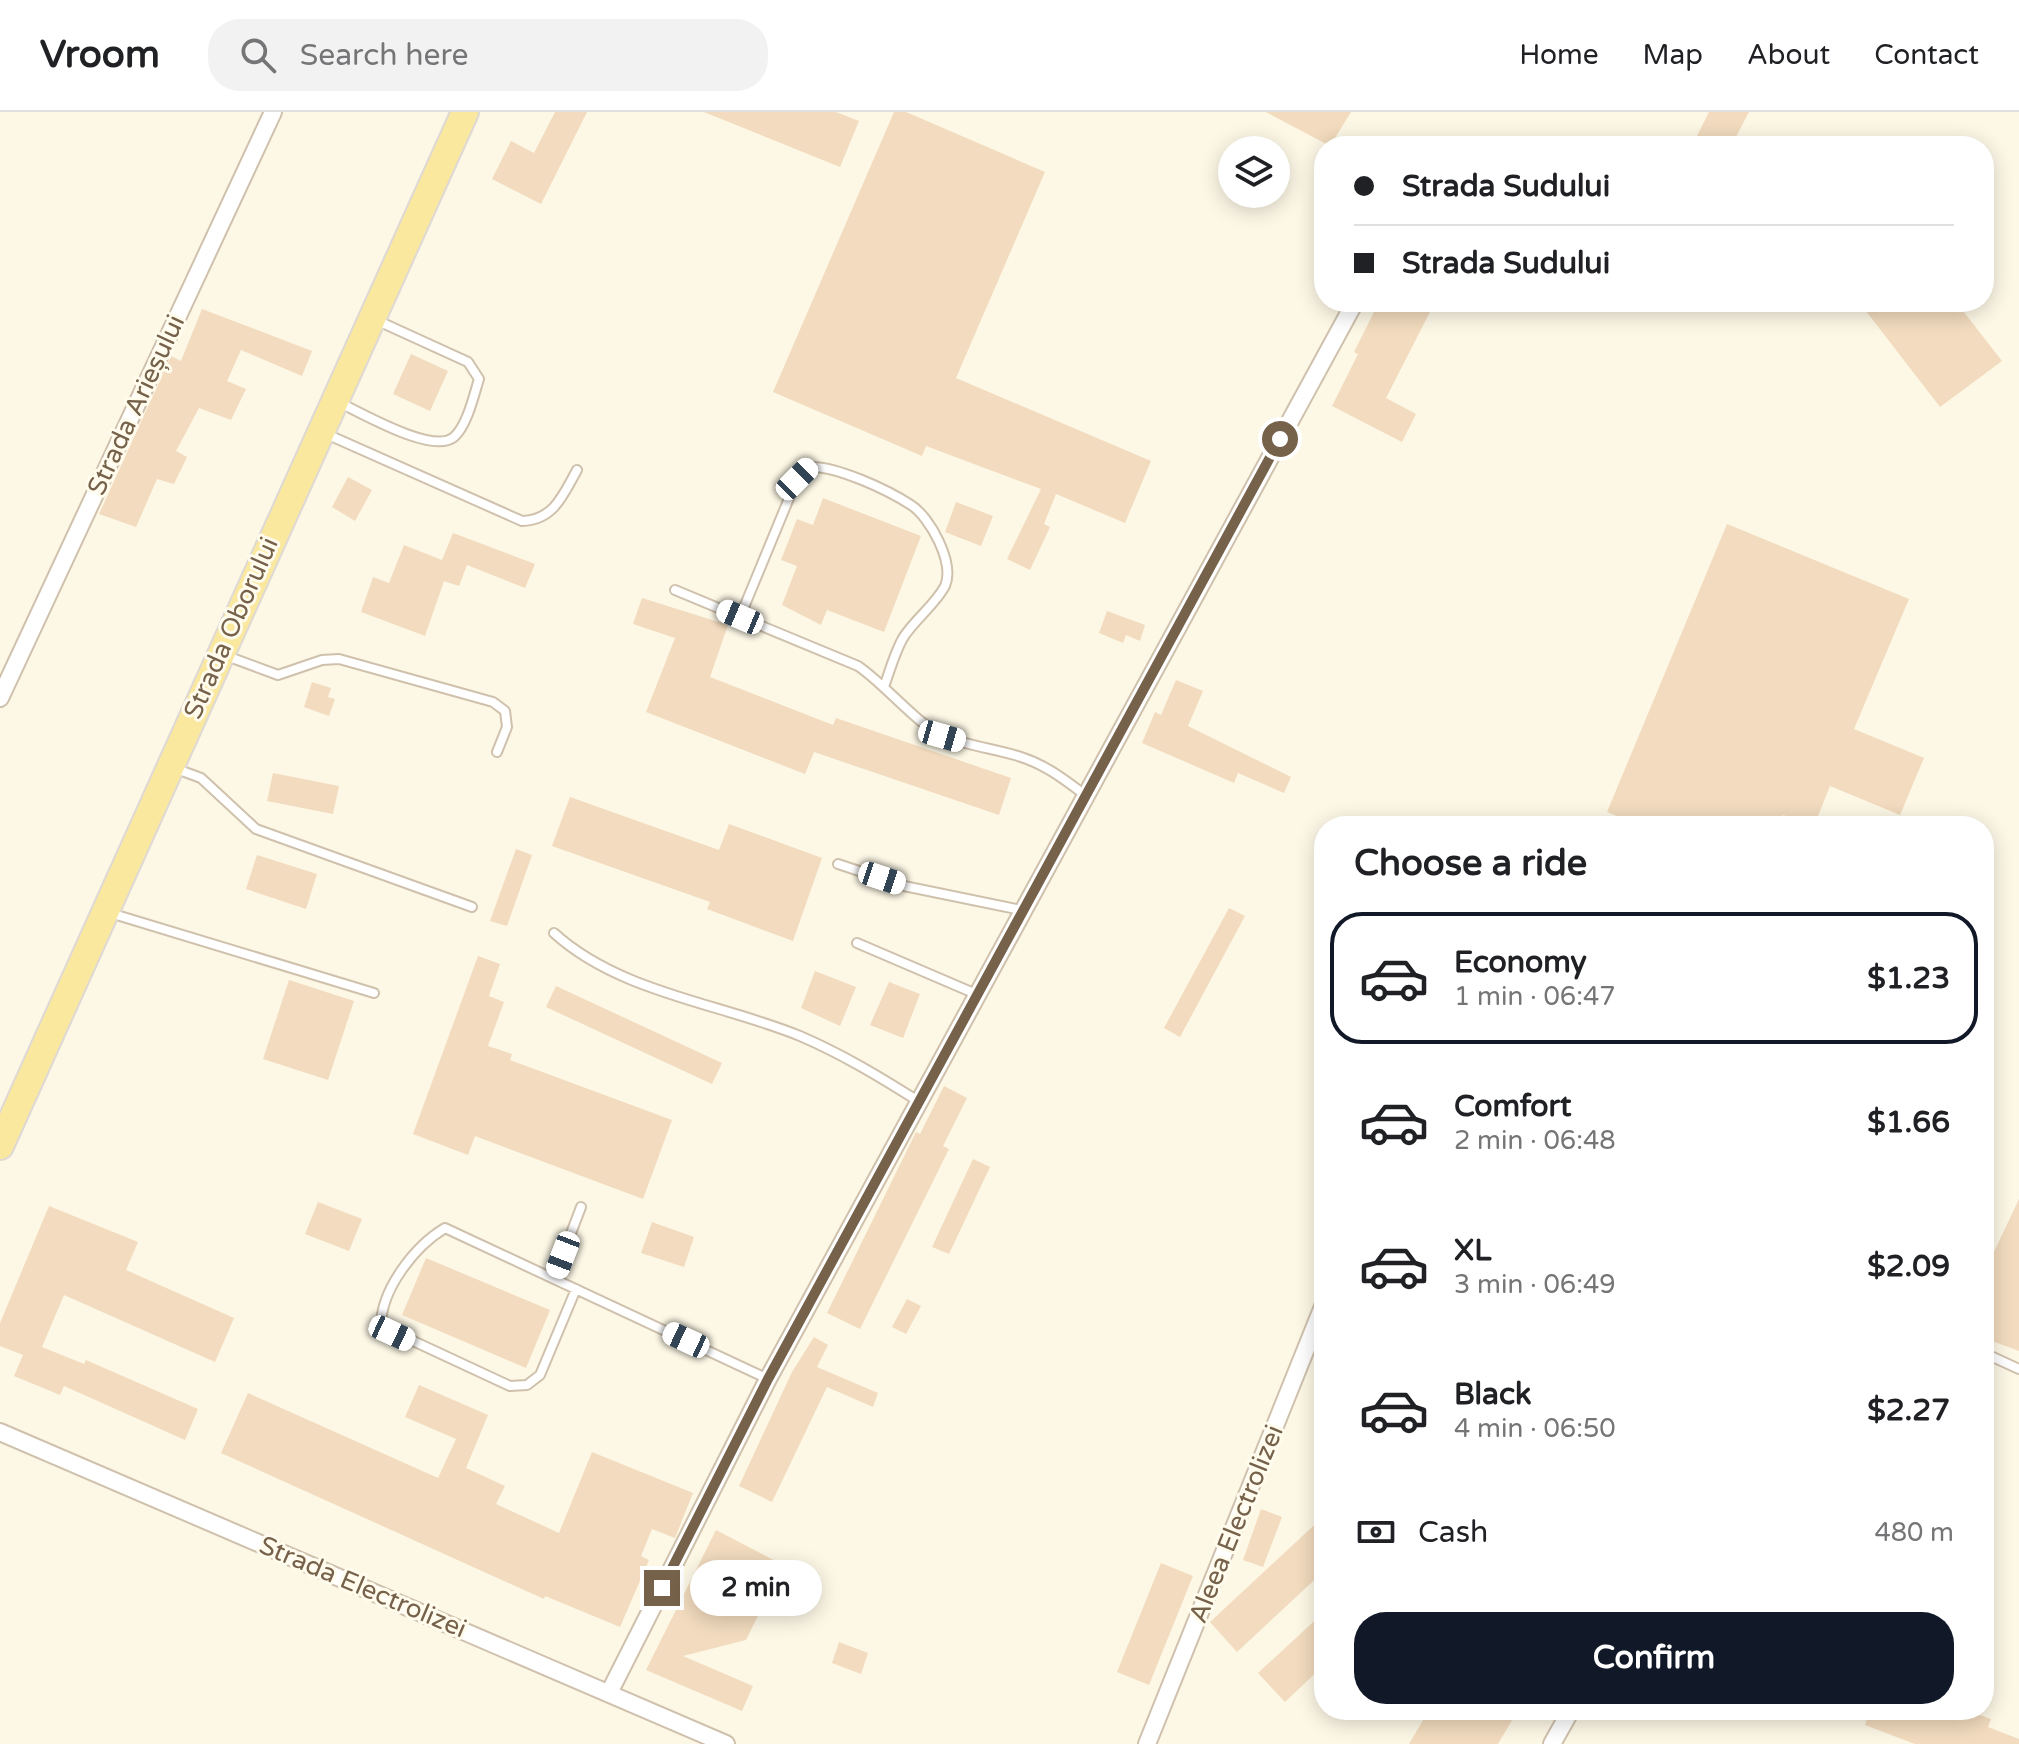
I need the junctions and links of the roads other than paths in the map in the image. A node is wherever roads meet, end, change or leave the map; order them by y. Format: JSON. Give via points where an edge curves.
{"nodes":[{"id":1,"x":273,"y":112,"type":"edge"},
{"id":2,"x":465,"y":112,"type":"edge"},
{"id":3,"x":1350,"y":312,"type":"edge"},
{"id":4,"x":372,"y":318,"type":"junction"},
{"id":5,"x":334,"y":400,"type":"junction"},
{"id":6,"x":320,"y":431,"type":"junction"},
{"id":7,"x":577,"y":470,"type":"dead end"},
{"id":8,"x":675,"y":590,"type":"dead end"},
{"id":9,"x":740,"y":617,"type":"junction"},
{"id":10,"x":219,"y":653,"type":"junction"},
{"id":11,"x":885,"y":684,"type":"junction"},
{"id":12,"x":0,"y":698,"type":"edge"},
{"id":13,"x":497,"y":752,"type":"dead end"},
{"id":14,"x":170,"y":766,"type":"junction"},
{"id":15,"x":1085,"y":795,"type":"junction"},
{"id":16,"x":838,"y":864,"type":"dead end"},
{"id":17,"x":472,"y":907,"type":"dead end"},
{"id":18,"x":1021,"y":910,"type":"junction"},
{"id":19,"x":106,"y":912,"type":"junction"},
{"id":20,"x":554,"y":933,"type":"dead end"},
{"id":21,"x":857,"y":943,"type":"dead end"},
{"id":22,"x":374,"y":993,"type":"dead end"},
{"id":23,"x":976,"y":994,"type":"junction"},
{"id":24,"x":918,"y":1101,"type":"junction"},
{"id":25,"x":0,"y":1146,"type":"edge"},
{"id":26,"x":581,"y":1207,"type":"dead end"},
{"id":27,"x":554,"y":1278,"type":"junction"},
{"id":28,"x":576,"y":1289,"type":"junction"},
{"id":29,"x":1314,"y":1329,"type":"edge"},
{"id":30,"x":1994,"y":1358,"type":"edge"},
{"id":31,"x":2019,"y":1369,"type":"edge"},
{"id":32,"x":768,"y":1379,"type":"junction"},
{"id":33,"x":0,"y":1432,"type":"edge"},
{"id":34,"x":609,"y":1693,"type":"junction"},
{"id":35,"x":1565,"y":1720,"type":"edge"},
{"id":36,"x":726,"y":1744,"type":"edge"},
{"id":37,"x":1147,"y":1744,"type":"edge"},
{"id":38,"x":1552,"y":1744,"type":"edge"}],
"edges":[{"from":1,"to":12,"type":"street","name":"Strada Arieșului"},
{"from":2,"to":4,"type":"main road","name":"Strada Oborului"},
{"from":3,"to":15,"type":"street"},
{"from":4,"to":5,"type":"main road","name":"Strada Oborului"},
{"from":4,"to":5,"type":"lane","via":[[468,362],[479,379],[471,403],[455,436],[439,444]]},
{"from":5,"to":6,"type":"main road","name":"Strada Oborului"},
{"from":6,"to":7,"type":"lane","via":[[522,521],[539,520],[556,508]]},
{"from":6,"to":10,"type":"main road","name":"Strada Oborului"},
{"from":8,"to":9,"type":"lane"},
{"from":9,"to":11,"type":"lane","via":[[858,666]]},
{"from":9,"to":11,"type":"lane","via":[[797,479],[809,467],[825,465],[913,506],[927,521],[947,568],[946,585],[902,639]]},
{"from":10,"to":13,"type":"lane","via":[[278,675],[339,659],[493,702],[505,711],[507,727]]},
{"from":10,"to":14,"type":"main road","name":"Strada Oborului"},
{"from":11,"to":15,"type":"lane","via":[[942,736],[1024,758]]},
{"from":14,"to":17,"type":"lane","via":[[201,778],[256,829]]},
{"from":14,"to":19,"type":"main road","name":"Strada Oborului"},
{"from":15,"to":18,"type":"street"},
{"from":16,"to":18,"type":"lane","via":[[919,890]]},
{"from":18,"to":23,"type":"street"},
{"from":19,"to":22,"type":"lane"},
{"from":19,"to":25,"type":"main road","name":"Strada Oborului"},
{"from":20,"to":24,"type":"lane","via":[[607,969],[799,1036],[857,1063]]},
{"from":21,"to":23,"type":"lane"},
{"from":23,"to":24,"type":"street"},
{"from":24,"to":32,"type":"street"},
{"from":26,"to":27,"type":"lane"},
{"from":27,"to":28,"type":"lane"},
{"from":27,"to":28,"type":"lane","via":[[445,1228],[407,1259],[381,1326],[510,1386],[527,1385],[540,1375]]},
{"from":28,"to":32,"type":"lane"},
{"from":29,"to":37,"type":"street","name":"Aleea Electrolizei"},
{"from":30,"to":31,"type":"lane"},
{"from":32,"to":34,"type":"street"},
{"from":33,"to":34,"type":"street","name":"Strada Electrolizei"},
{"from":34,"to":36,"type":"street","name":"Strada Electrolizei"},
{"from":35,"to":38,"type":"street"}]}
